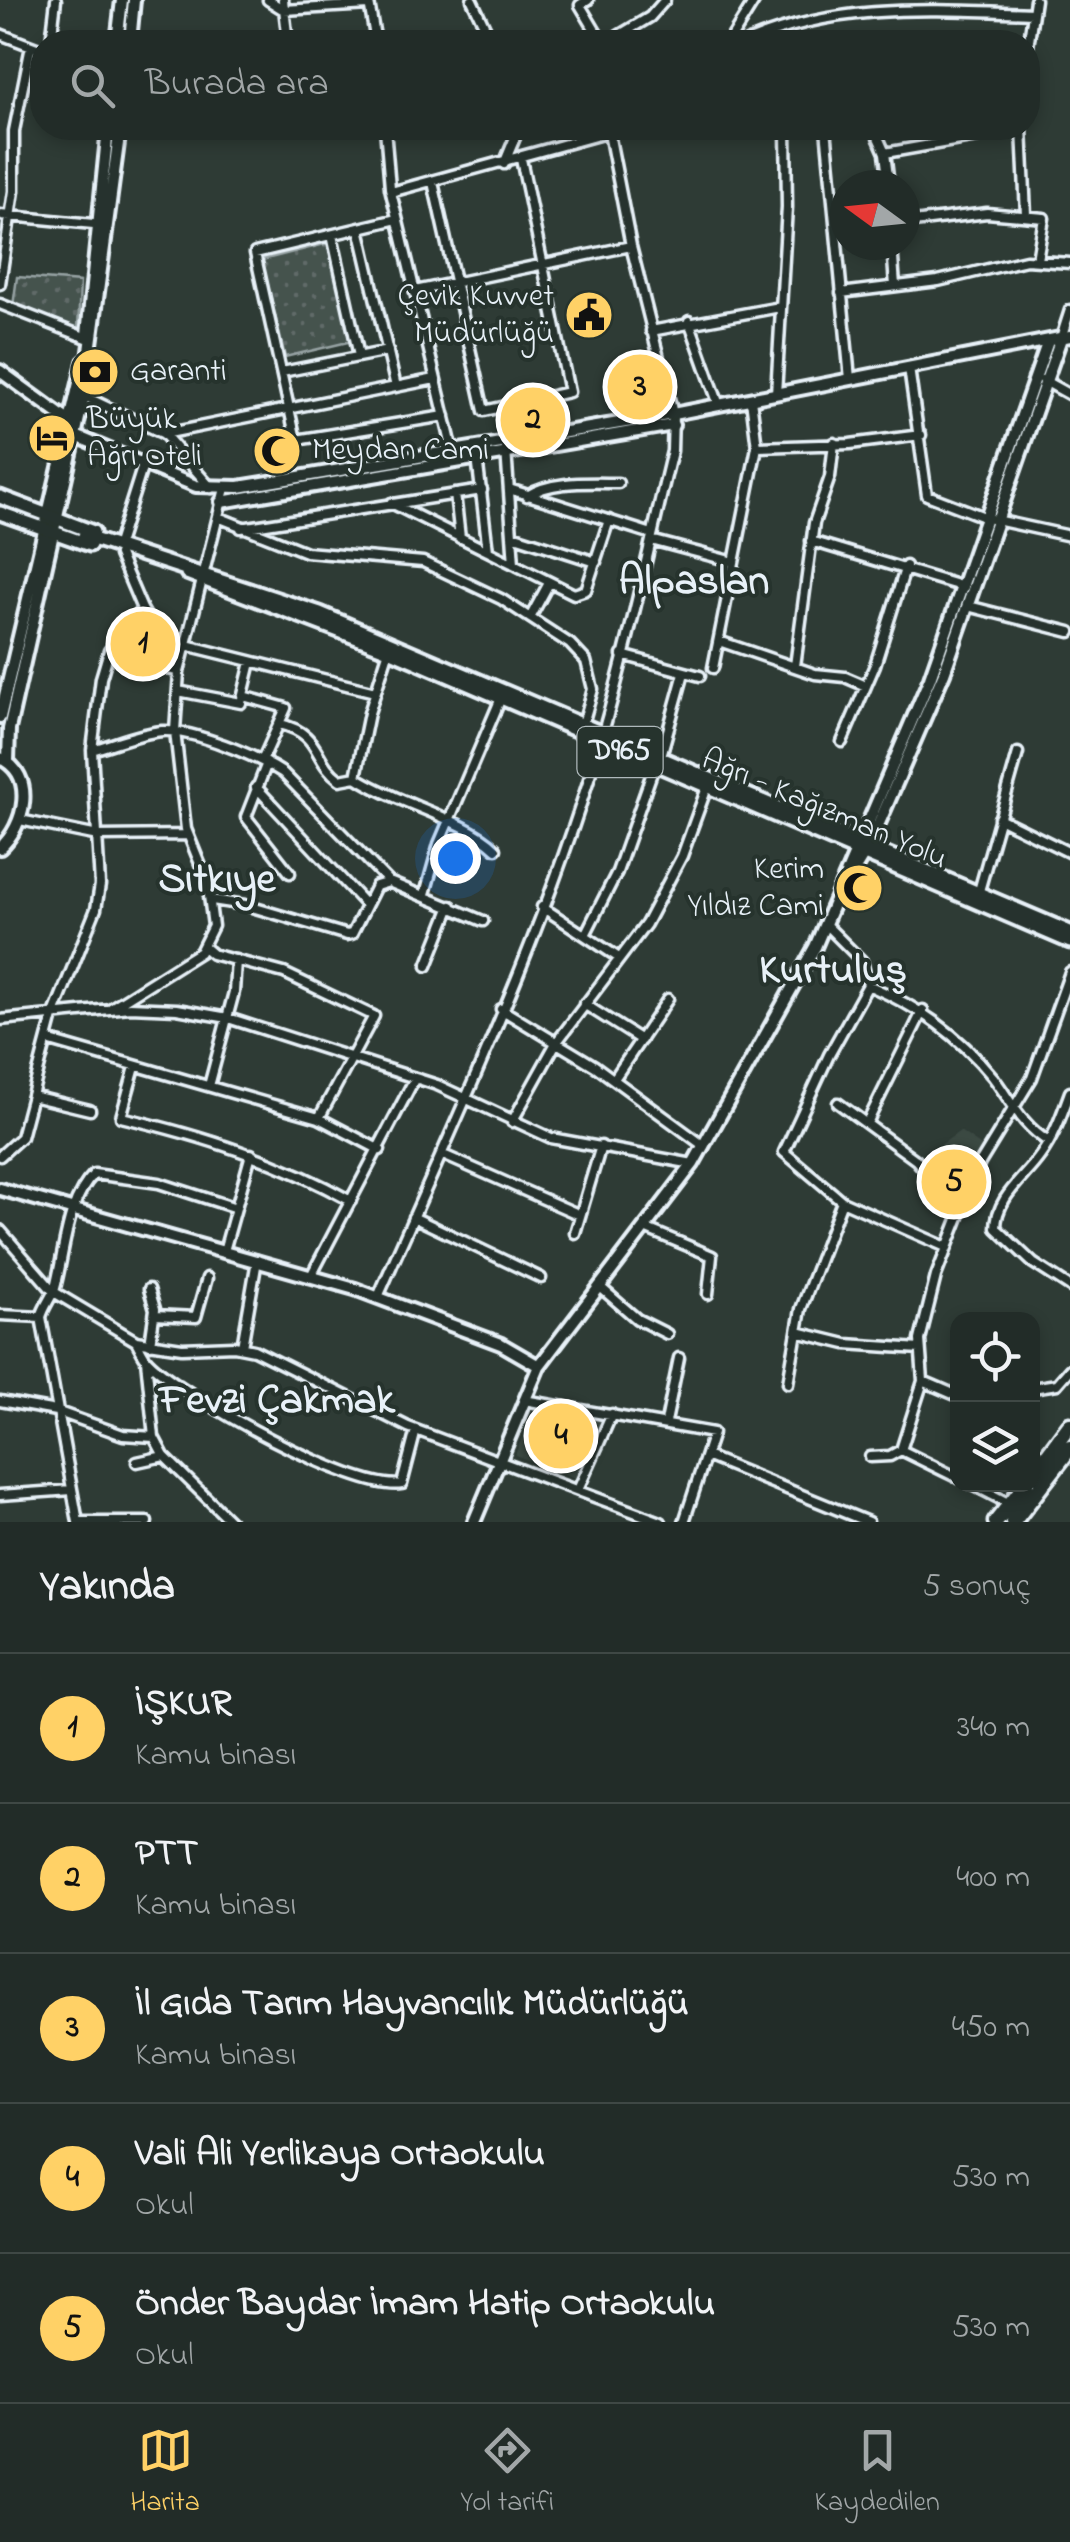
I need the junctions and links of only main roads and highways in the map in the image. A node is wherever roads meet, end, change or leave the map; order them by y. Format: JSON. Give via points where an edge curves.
{"nodes":[{"id":1,"x":0,"y":497,"type":"edge"},
{"id":2,"x":0,"y":510,"type":"edge"},
{"id":3,"x":15,"y":512,"type":"tunnel mouth"},
{"id":4,"x":52,"y":523,"type":"junction"},
{"id":5,"x":84,"y":536,"type":"tunnel mouth"},
{"id":6,"x":204,"y":577,"type":"junction"},
{"id":7,"x":601,"y":738,"type":"junction"},
{"id":8,"x":658,"y":762,"type":"junction"},
{"id":9,"x":1070,"y":932,"type":"edge"},
{"id":10,"x":1070,"y":942,"type":"edge"},
{"id":11,"x":1070,"y":1425,"type":"edge"},
{"id":12,"x":1070,"y":1448,"type":"edge"},
{"id":13,"x":1040,"y":1465,"type":"edge"},
{"id":14,"x":1020,"y":1492,"type":"edge"},
{"id":15,"x":996,"y":1522,"type":"edge"},
{"id":16,"x":1013,"y":1522,"type":"edge"}],
"edges":[{"from":1,"to":4,"type":"main road"},
{"from":2,"to":3,"type":"main road"},
{"from":2,"to":4,"type":"main road"},
{"from":4,"to":6,"type":"main road"},
{"from":5,"to":6,"type":"main road","name":"Ağrı - Kağızman Yolu","number":"D965"},
{"from":6,"to":7,"type":"main road","name":"Ağrı - Kağızman Yolu","number":"D965"},
{"from":6,"to":7,"type":"main road","name":"Ağrı - Kağızman Yolu","number":"D965","via":[[320,612],[583,724]]},
{"from":7,"to":8,"type":"main road","name":"Ağrı - Kağızman Yolu","number":"D965"},
{"from":8,"to":9,"type":"main road","name":"Ağrı - Kağızman Yolu","number":"D965","via":[[864,841]]},
{"from":8,"to":10,"type":"main road","name":"Ağrı - Kağızman Yolu","number":"D965","via":[[706,790]]},
{"from":11,"to":13,"type":"highway"},
{"from":12,"to":16,"type":"highway"},
{"from":14,"to":15,"type":"highway"}]}
